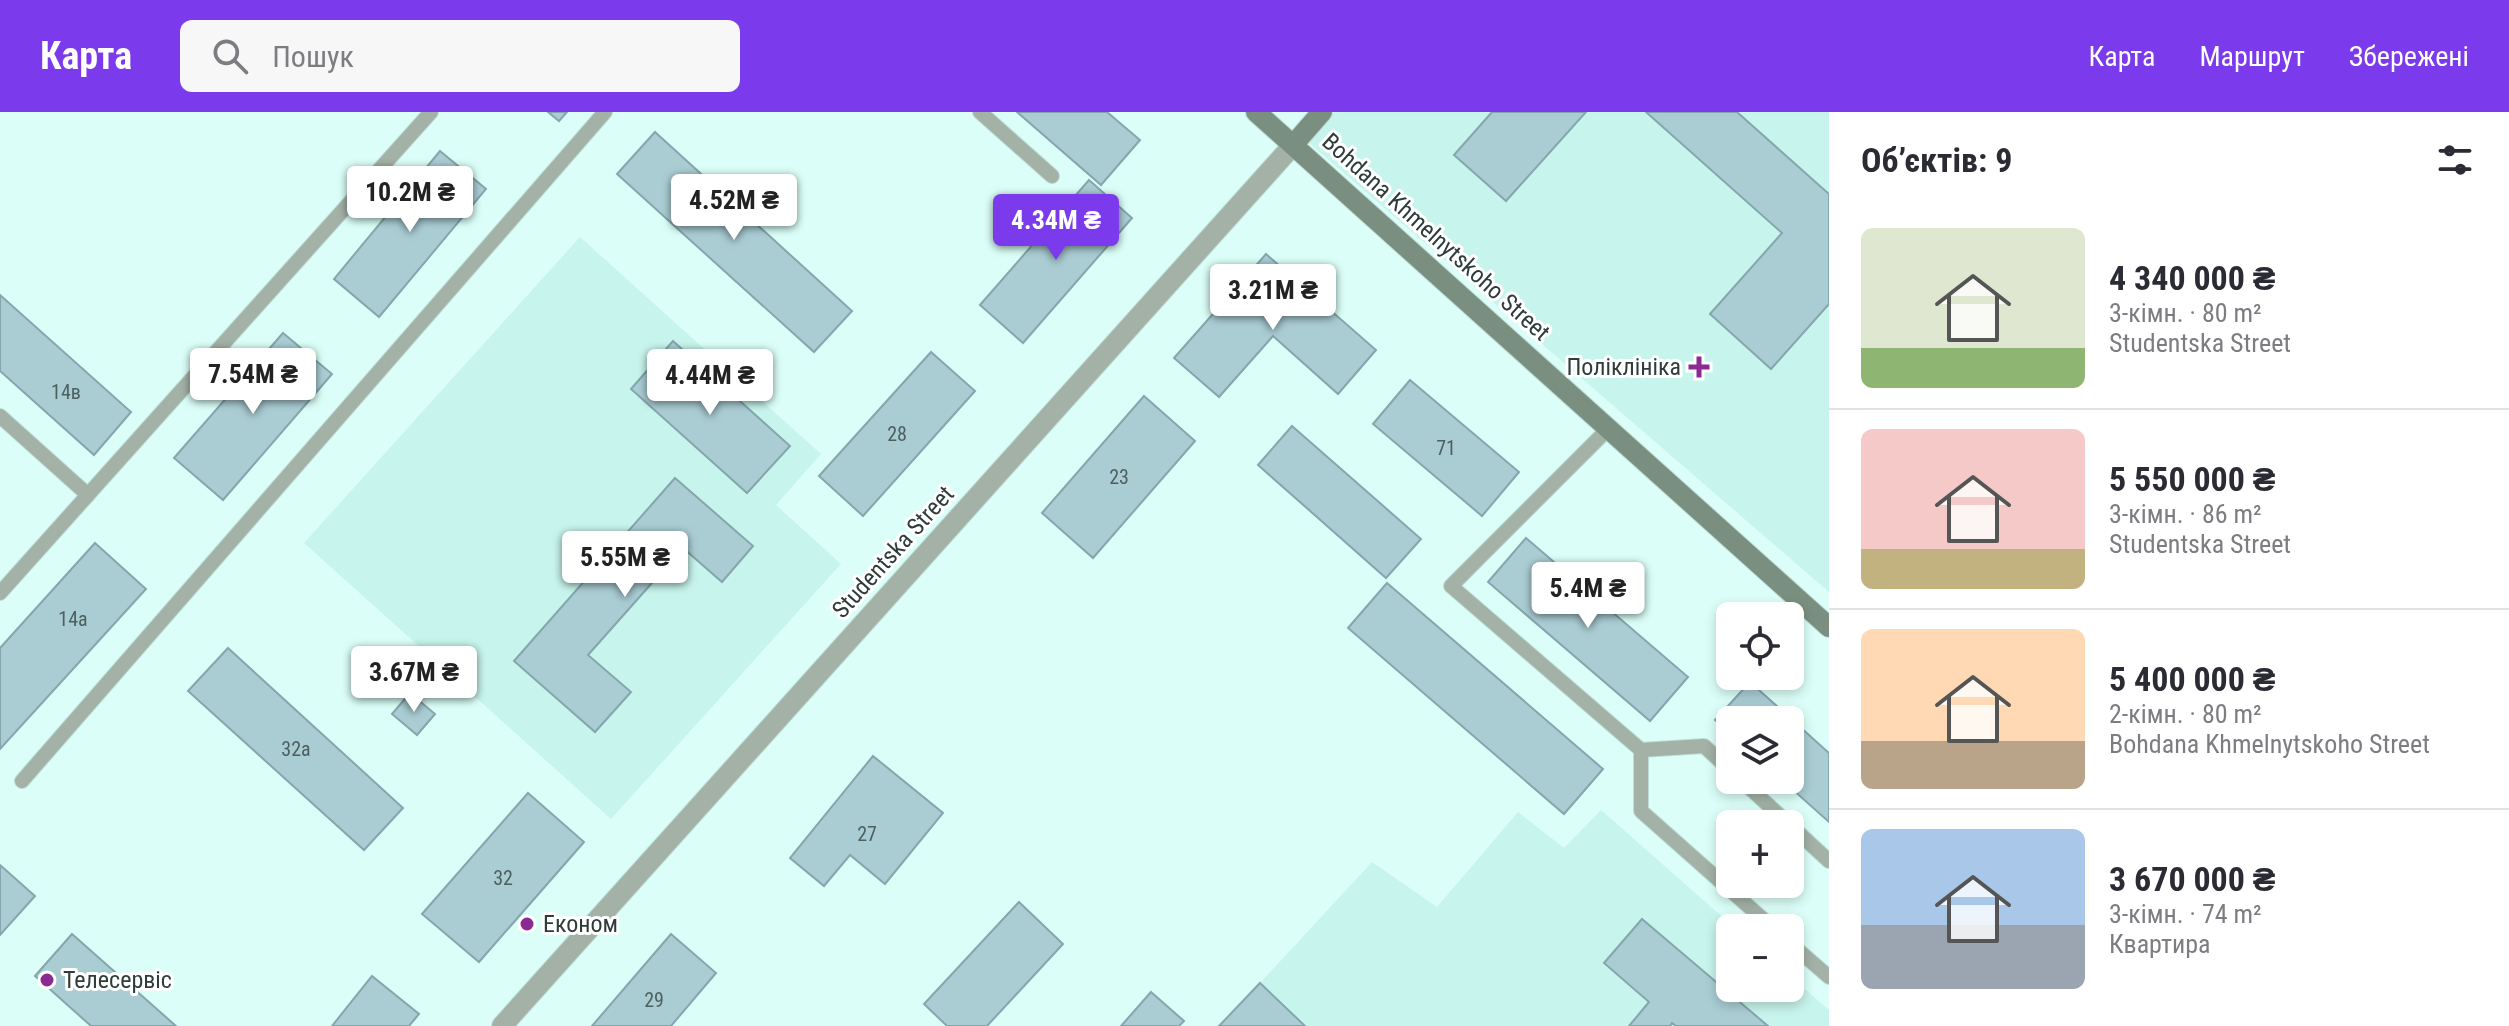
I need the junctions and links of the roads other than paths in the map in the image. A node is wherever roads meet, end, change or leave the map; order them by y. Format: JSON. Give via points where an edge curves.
{"nodes":[{"id":1,"x":431,"y":112,"type":"edge"},
{"id":2,"x":605,"y":112,"type":"edge"},
{"id":3,"x":980,"y":112,"type":"edge"},
{"id":4,"x":1256,"y":112,"type":"edge"},
{"id":5,"x":1322,"y":112,"type":"edge"},
{"id":6,"x":1294,"y":144,"type":"junction"},
{"id":7,"x":1052,"y":176,"type":"dead end"},
{"id":8,"x":0,"y":416,"type":"edge"},
{"id":9,"x":1609,"y":428,"type":"junction"},
{"id":10,"x":88,"y":495,"type":"junction"},
{"id":11,"x":0,"y":593,"type":"edge"},
{"id":12,"x":1829,"y":627,"type":"edge"},
{"id":13,"x":1641,"y":750,"type":"junction"},
{"id":14,"x":1716,"y":757,"type":"edge"},
{"id":15,"x":22,"y":781,"type":"dead end"},
{"id":16,"x":1756,"y":794,"type":"edge"},
{"id":17,"x":1773,"y":810,"type":"edge"},
{"id":18,"x":1804,"y":838,"type":"edge"},
{"id":19,"x":1829,"y":861,"type":"edge"},
{"id":20,"x":1757,"y":914,"type":"edge"},
{"id":21,"x":1804,"y":955,"type":"edge"},
{"id":22,"x":1829,"y":977,"type":"edge"},
{"id":23,"x":502,"y":1026,"type":"edge"}],
"edges":[{"from":1,"to":10,"type":"lane"},
{"from":2,"to":15,"type":"lane"},
{"from":3,"to":7,"type":"lane"},
{"from":4,"to":6,"type":"street","name":"Bohdana Khmelnytskoho Street"},
{"from":5,"to":6,"type":"street","name":"Studentska Street"},
{"from":6,"to":9,"type":"street","name":"Bohdana Khmelnytskoho Street"},
{"from":6,"to":23,"type":"street","name":"Studentska Street"},
{"from":8,"to":10,"type":"lane"},
{"from":9,"to":12,"type":"street","name":"Bohdana Khmelnytskoho Street"},
{"from":9,"to":13,"type":"lane","via":[[1451,586]]},
{"from":10,"to":11,"type":"lane"},
{"from":13,"to":14,"type":"lane","via":[[1704,746]]},
{"from":13,"to":20,"type":"lane","via":[[1641,811]]},
{"from":16,"to":17,"type":"lane"},
{"from":18,"to":19,"type":"lane"},
{"from":21,"to":22,"type":"lane"}]}
